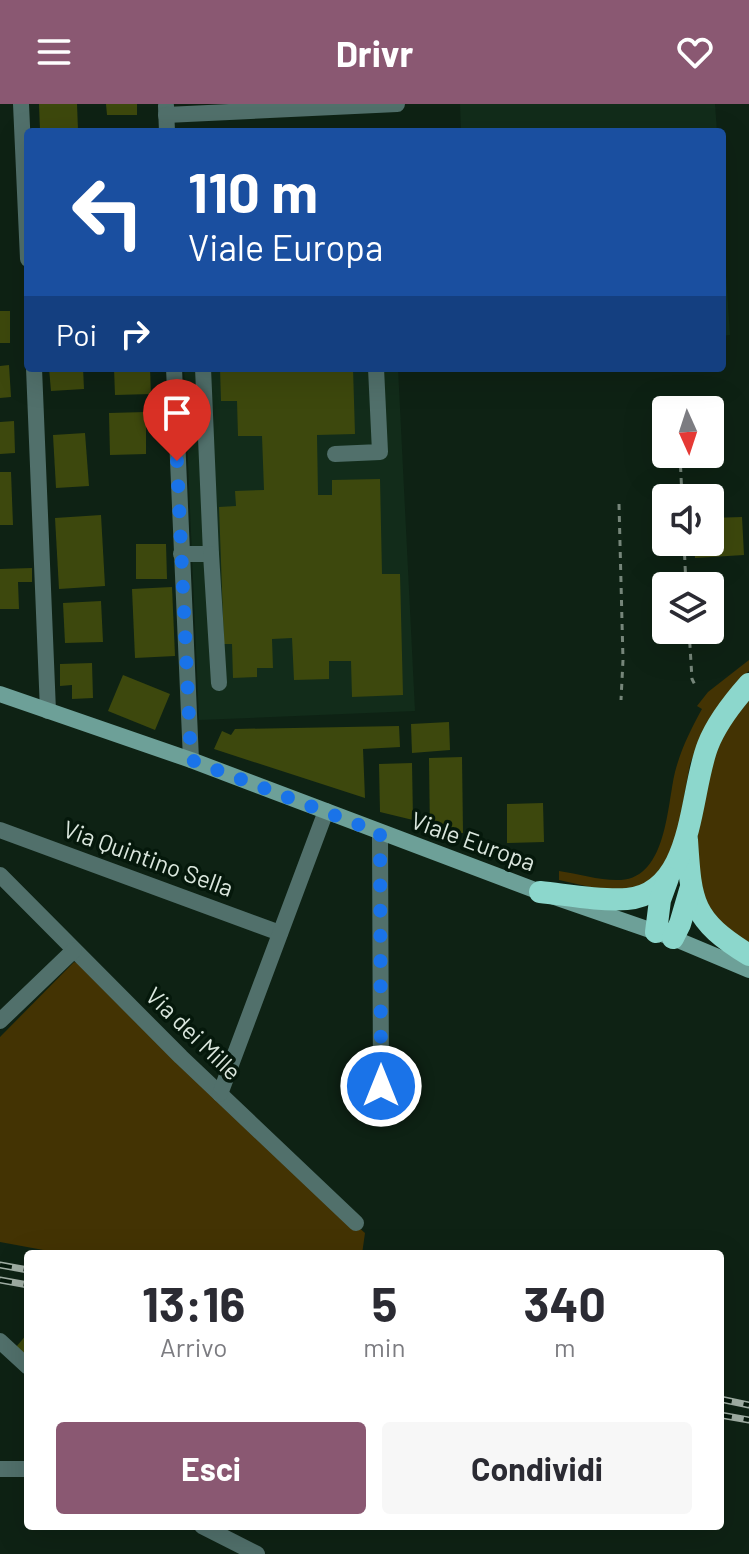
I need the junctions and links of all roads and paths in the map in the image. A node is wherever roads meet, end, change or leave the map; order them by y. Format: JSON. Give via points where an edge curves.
{"nodes":[{"id":1,"x":21,"y":104,"type":"edge"},
{"id":2,"x":397,"y":104,"type":"edge"},
{"id":3,"x":274,"y":108,"type":"edge"},
{"id":4,"x":166,"y":109,"type":"edge"},
{"id":5,"x":24,"y":170,"type":"edge"},
{"id":6,"x":34,"y":372,"type":"edge"},
{"id":7,"x":174,"y":372,"type":"edge"},
{"id":8,"x":203,"y":372,"type":"edge"},
{"id":9,"x":376,"y":372,"type":"edge"},
{"id":10,"x":335,"y":454,"type":"dead end"},
{"id":11,"x":619,"y":504,"type":"dead end"},
{"id":12,"x":181,"y":554,"type":"junction"},
{"id":13,"x":211,"y":554,"type":"junction"},
{"id":14,"x":690,"y":644,"type":"edge"},
{"id":15,"x":219,"y":683,"type":"dead end"},
{"id":16,"x":749,"y":684,"type":"edge"},
{"id":17,"x":696,"y":687,"type":"dead end"},
{"id":18,"x":0,"y":694,"type":"edge"},
{"id":19,"x":621,"y":700,"type":"dead end"},
{"id":20,"x":48,"y":711,"type":"junction"},
{"id":21,"x":191,"y":760,"type":"junction"},
{"id":22,"x":326,"y":811,"type":"junction"},
{"id":23,"x":0,"y":830,"type":"edge"},
{"id":24,"x":380,"y":833,"type":"junction"},
{"id":25,"x":687,"y":839,"type":"junction"},
{"id":26,"x":0,"y":875,"type":"edge"},
{"id":27,"x":668,"y":877,"type":"junction"},
{"id":28,"x":690,"y":890,"type":"junction"},
{"id":29,"x":540,"y":892,"type":"junction"},
{"id":30,"x":280,"y":933,"type":"junction"},
{"id":31,"x":664,"y":935,"type":"junction"},
{"id":32,"x":74,"y":950,"type":"junction"},
{"id":33,"x":749,"y":955,"type":"edge"},
{"id":34,"x":749,"y":970,"type":"edge"},
{"id":35,"x":0,"y":1021,"type":"edge"},
{"id":36,"x":381,"y":1086,"type":"dead end"},
{"id":37,"x":220,"y":1094,"type":"junction"},
{"id":38,"x":356,"y":1223,"type":"dead end"},
{"id":39,"x":0,"y":1341,"type":"edge"},
{"id":40,"x":24,"y":1363,"type":"edge"},
{"id":41,"x":0,"y":1469,"type":"edge"},
{"id":42,"x":24,"y":1469,"type":"edge"},
{"id":43,"x":210,"y":1530,"type":"edge"},
{"id":44,"x":257,"y":1554,"type":"edge"}],
"edges":[{"from":1,"to":5,"type":"street"},
{"from":2,"to":3,"type":"street"},
{"from":3,"to":4,"type":"street"},
{"from":6,"to":20,"type":"street"},
{"from":7,"to":12,"type":"street"},
{"from":8,"to":13,"type":"street"},
{"from":9,"to":10,"type":"street","via":[[380,452]]},
{"from":11,"to":19,"type":"path"},
{"from":12,"to":13,"type":"street"},
{"from":12,"to":21,"type":"street"},
{"from":13,"to":15,"type":"street"},
{"from":14,"to":17,"type":"path"},
{"from":16,"to":25,"type":"highway","via":[[707,747]]},
{"from":18,"to":20,"type":"main road","name":"Viale Europa"},
{"from":20,"to":21,"type":"main road","name":"Viale Europa"},
{"from":21,"to":22,"type":"main road","name":"Viale Europa"},
{"from":22,"to":24,"type":"main road","name":"Viale Europa"},
{"from":22,"to":30,"type":"street"},
{"from":23,"to":30,"type":"street","name":"Via Quintino Sella"},
{"from":24,"to":29,"type":"main road","name":"Viale Europa"},
{"from":24,"to":36,"type":"street"},
{"from":25,"to":27,"type":"highway"},
{"from":25,"to":28,"type":"highway"},
{"from":26,"to":32,"type":"street","name":"Via dei Mille"},
{"from":27,"to":29,"type":"highway","via":[[654,890],[629,899]]},
{"from":27,"to":31,"type":"highway","via":[[660,900]]},
{"from":28,"to":31,"type":"highway","via":[[680,924]]},
{"from":28,"to":33,"type":"highway","via":[[705,921]]},
{"from":29,"to":31,"type":"main road","name":"Viale Europa"},
{"from":30,"to":37,"type":"street"},
{"from":31,"to":34,"type":"main road","name":"Viale Europa"},
{"from":32,"to":35,"type":"street"},
{"from":32,"to":37,"type":"street","name":"Via dei Mille"},
{"from":37,"to":38,"type":"street","name":"Via dei Mille"},
{"from":39,"to":40,"type":"street"},
{"from":41,"to":42,"type":"street"},
{"from":43,"to":44,"type":"street"}]}
